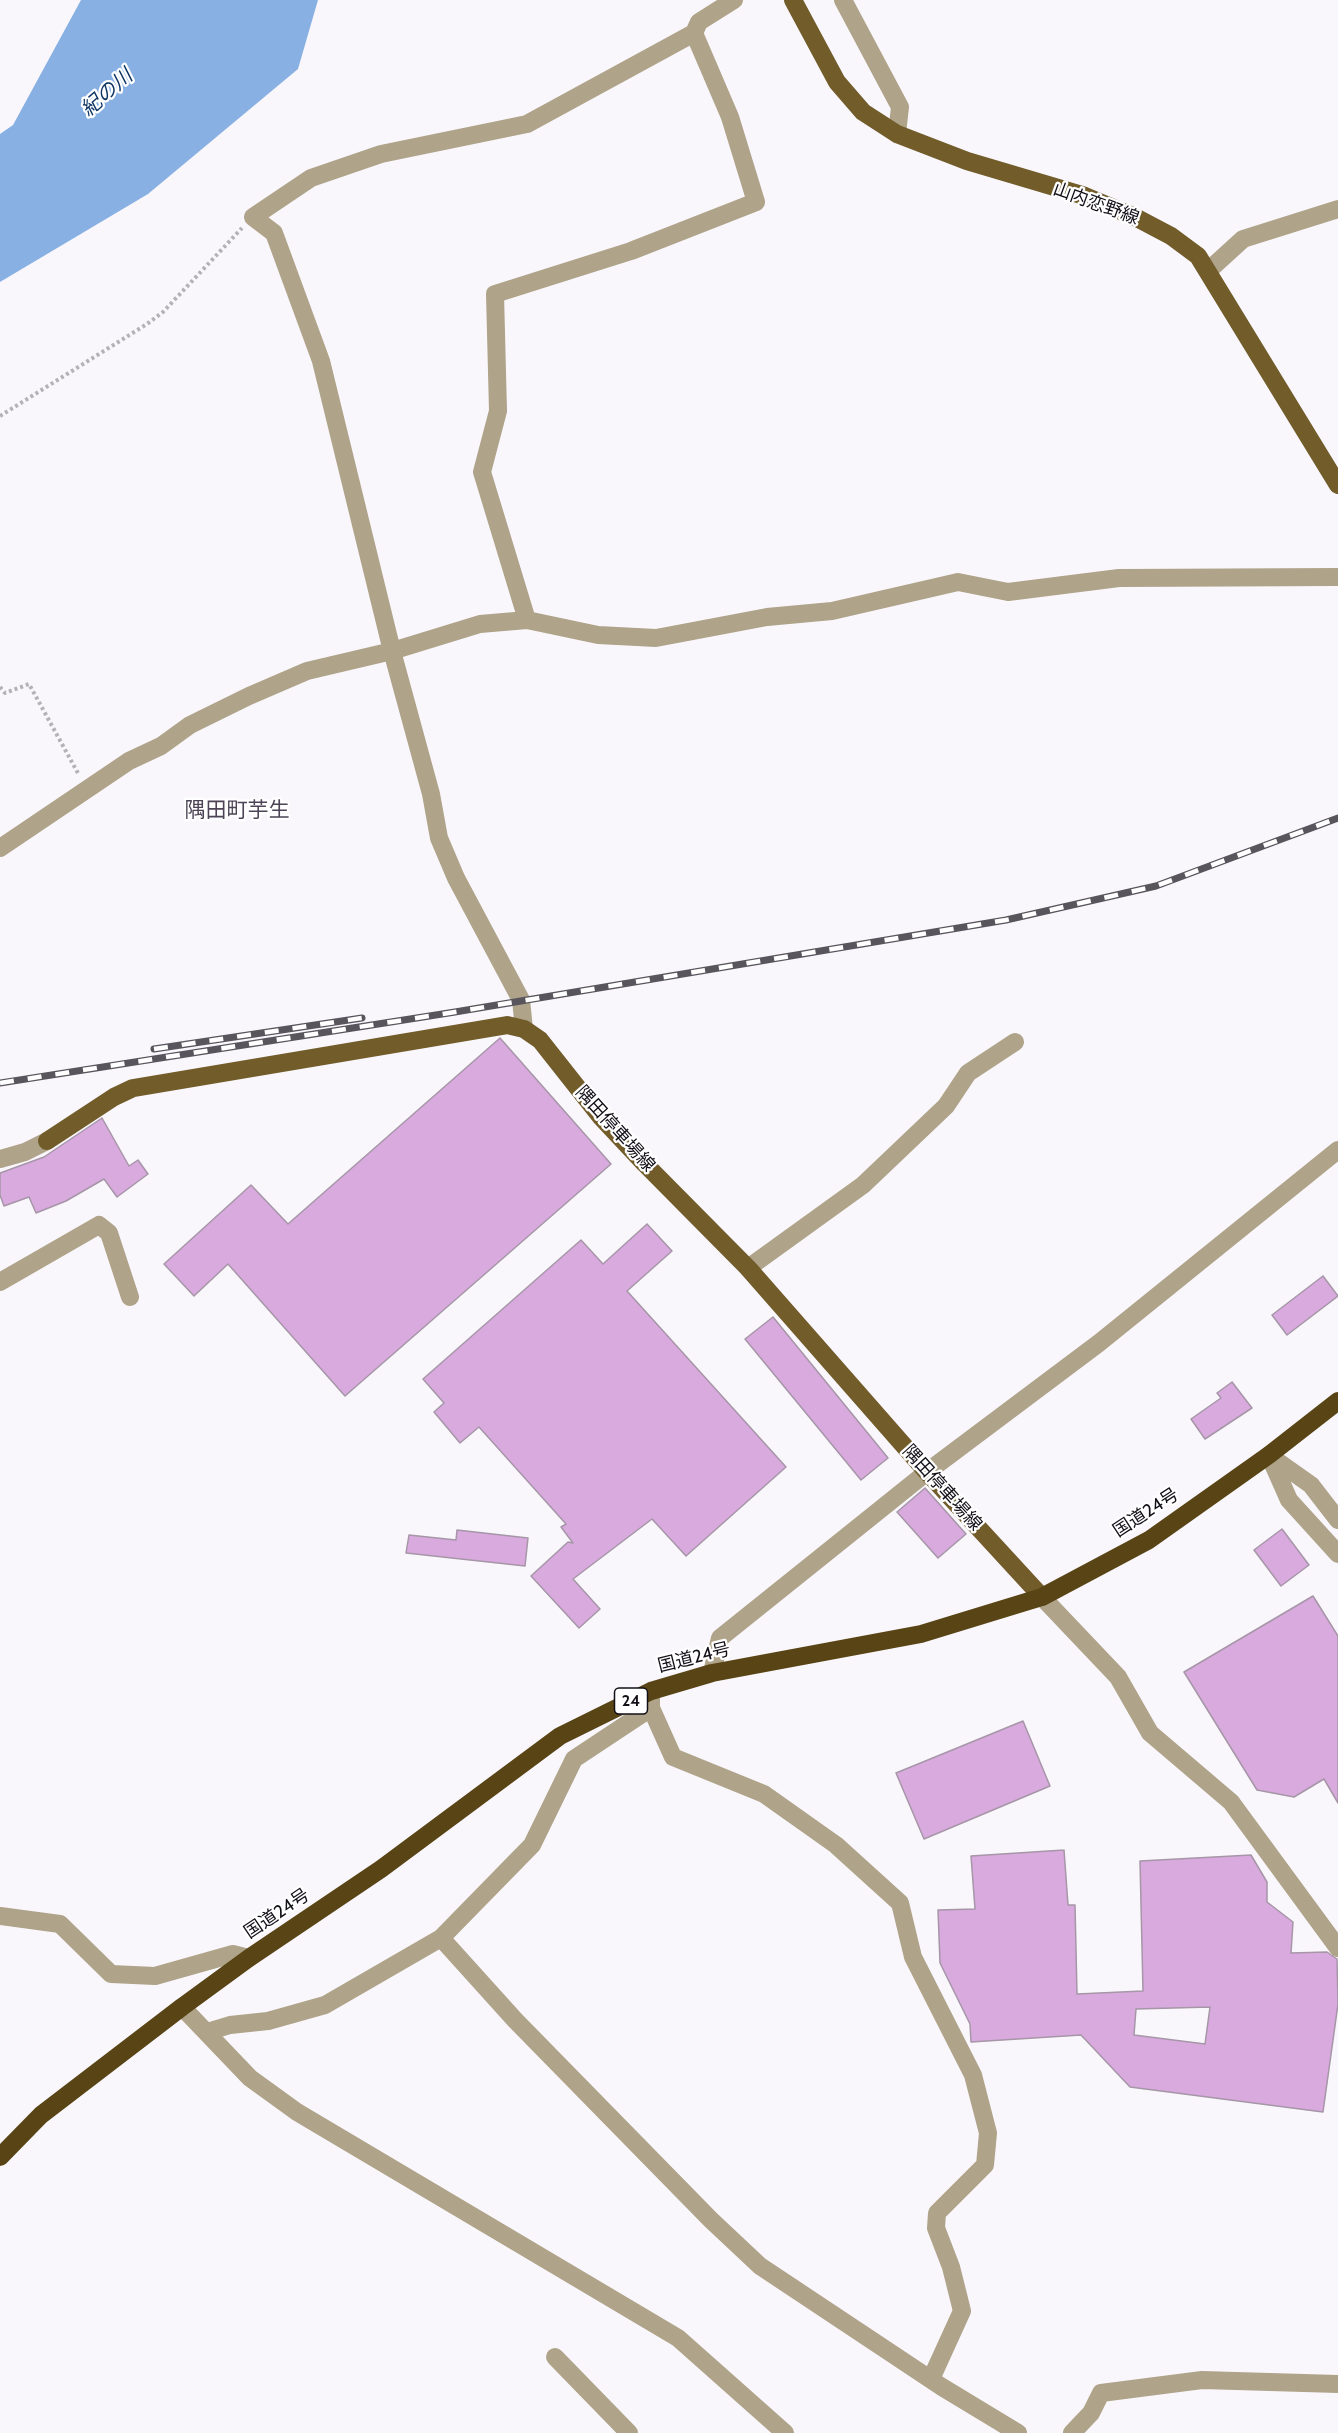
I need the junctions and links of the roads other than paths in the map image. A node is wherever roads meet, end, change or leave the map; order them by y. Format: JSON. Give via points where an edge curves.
{"nodes":[{"id":1,"x":734,"y":0,"type":"edge"},
{"id":2,"x":793,"y":0,"type":"edge"},
{"id":3,"x":843,"y":0,"type":"edge"},
{"id":4,"x":694,"y":33,"type":"junction"},
{"id":5,"x":897,"y":134,"type":"junction"},
{"id":6,"x":1338,"y":209,"type":"edge"},
{"id":7,"x":1209,"y":270,"type":"junction"},
{"id":8,"x":1338,"y":485,"type":"edge"},
{"id":9,"x":1338,"y":577,"type":"edge"},
{"id":10,"x":527,"y":620,"type":"junction"},
{"id":11,"x":392,"y":651,"type":"junction"},
{"id":12,"x":0,"y":848,"type":"edge"},
{"id":13,"x":524,"y":1029,"type":"junction"},
{"id":14,"x":1015,"y":1042,"type":"dead end"},
{"id":15,"x":47,"y":1141,"type":"joint"},
{"id":16,"x":1338,"y":1150,"type":"edge"},
{"id":17,"x":0,"y":1159,"type":"edge"},
{"id":18,"x":748,"y":1268,"type":"junction"},
{"id":19,"x":0,"y":1282,"type":"edge"},
{"id":20,"x":130,"y":1297,"type":"dead end"},
{"id":21,"x":1338,"y":1401,"type":"edge"},
{"id":22,"x":1269,"y":1455,"type":"junction"},
{"id":23,"x":927,"y":1472,"type":"junction"},
{"id":24,"x":1335,"y":1513,"type":"edge"},
{"id":25,"x":1338,"y":1554,"type":"edge"},
{"id":26,"x":1042,"y":1597,"type":"junction"},
{"id":27,"x":712,"y":1673,"type":"junction"},
{"id":28,"x":651,"y":1699,"type":"junction"},
{"id":29,"x":0,"y":1916,"type":"edge"},
{"id":30,"x":441,"y":1938,"type":"junction"},
{"id":31,"x":1338,"y":1948,"type":"edge"},
{"id":32,"x":249,"y":1958,"type":"junction"},
{"id":33,"x":182,"y":2007,"type":"junction"},
{"id":34,"x":207,"y":2032,"type":"junction"},
{"id":35,"x":0,"y":2157,"type":"edge"},
{"id":36,"x":555,"y":2357,"type":"dead end"},
{"id":37,"x":931,"y":2379,"type":"junction"},
{"id":38,"x":1338,"y":2384,"type":"edge"},
{"id":39,"x":629,"y":2433,"type":"edge"},
{"id":40,"x":785,"y":2433,"type":"edge"},
{"id":41,"x":1018,"y":2433,"type":"edge"},
{"id":42,"x":1072,"y":2433,"type":"edge"}],
"edges":[{"from":1,"to":4,"type":"street","via":[[699,22]]},
{"from":2,"to":5,"type":"main road","name":"山内恋野線","via":[[837,82],[863,112]]},
{"from":3,"to":5,"type":"street","via":[[900,107]]},
{"from":4,"to":10,"type":"street","via":[[730,117],[756,202],[630,251],[495,294],[498,411],[482,472]]},
{"from":4,"to":11,"type":"street","via":[[527,124],[371,158],[311,178],[253,217],[274,233],[321,361]]},
{"from":5,"to":7,"type":"main road","name":"山内恋野線","via":[[1136,216],[1172,236]]},
{"from":6,"to":7,"type":"street","via":[[1243,239]]},
{"from":7,"to":8,"type":"main road","name":"山内恋野線"},
{"from":9,"to":10,"type":"street","via":[[1119,578],[1008,592],[958,582],[832,611],[767,616],[656,638],[598,635]]},
{"from":10,"to":11,"type":"street","via":[[480,624]]},
{"from":11,"to":12,"type":"street","via":[[307,671],[190,725]]},
{"from":11,"to":13,"type":"street","via":[[439,838],[520,1000]]},
{"from":13,"to":15,"type":"main road","via":[[507,1025],[133,1088]]},
{"from":13,"to":18,"type":"main road","name":"隅田停車場線","via":[[540,1040],[600,1116]]},
{"from":14,"to":18,"type":"street","via":[[968,1073],[946,1106],[863,1185]]},
{"from":15,"to":17,"type":"street"},
{"from":16,"to":23,"type":"street","via":[[1099,1343]]},
{"from":18,"to":23,"type":"main road","name":"隅田停車場線"},
{"from":19,"to":20,"type":"street","via":[[99,1225],[109,1233]]},
{"from":21,"to":22,"type":"highway","name":"国道24号","number":"24"},
{"from":22,"to":24,"type":"street","via":[[1311,1485]]},
{"from":22,"to":25,"type":"street","via":[[1289,1500]]},
{"from":22,"to":26,"type":"highway","name":"国道24号","number":"24","via":[[1149,1540]]},
{"from":23,"to":26,"type":"main road","name":"隅田停車場線"},
{"from":23,"to":27,"type":"street","via":[[720,1638]]},
{"from":26,"to":27,"type":"highway","name":"国道24号","number":"24","via":[[921,1634]]},
{"from":26,"to":31,"type":"street","via":[[1118,1677],[1150,1733],[1231,1802]]},
{"from":27,"to":28,"type":"highway","name":"国道24号","number":"24"},
{"from":28,"to":30,"type":"street","via":[[574,1759],[532,1845]]},
{"from":28,"to":32,"type":"highway","name":"国道24号","number":"24","via":[[560,1736],[381,1869]]},
{"from":28,"to":37,"type":"street","via":[[673,1757],[764,1794],[836,1845],[900,1903],[913,1957],[973,2075],[988,2133],[985,2165],[937,2213],[936,2229],[962,2311]]},
{"from":29,"to":32,"type":"street","via":[[60,1924],[111,1974],[155,1976],[233,1954]]},
{"from":30,"to":34,"type":"street","via":[[325,2005]]},
{"from":30,"to":37,"type":"street","via":[[523,2028],[760,2266]]},
{"from":32,"to":33,"type":"highway","name":"国道24号","number":"24"},
{"from":33,"to":34,"type":"street"},
{"from":33,"to":35,"type":"highway","name":"国道24号","number":"24","via":[[41,2115]]},
{"from":34,"to":40,"type":"street","via":[[250,2078],[297,2112],[678,2338]]},
{"from":36,"to":39,"type":"street"},
{"from":37,"to":41,"type":"street"},
{"from":38,"to":42,"type":"street","via":[[1202,2380],[1101,2393],[1091,2413]]}]}
